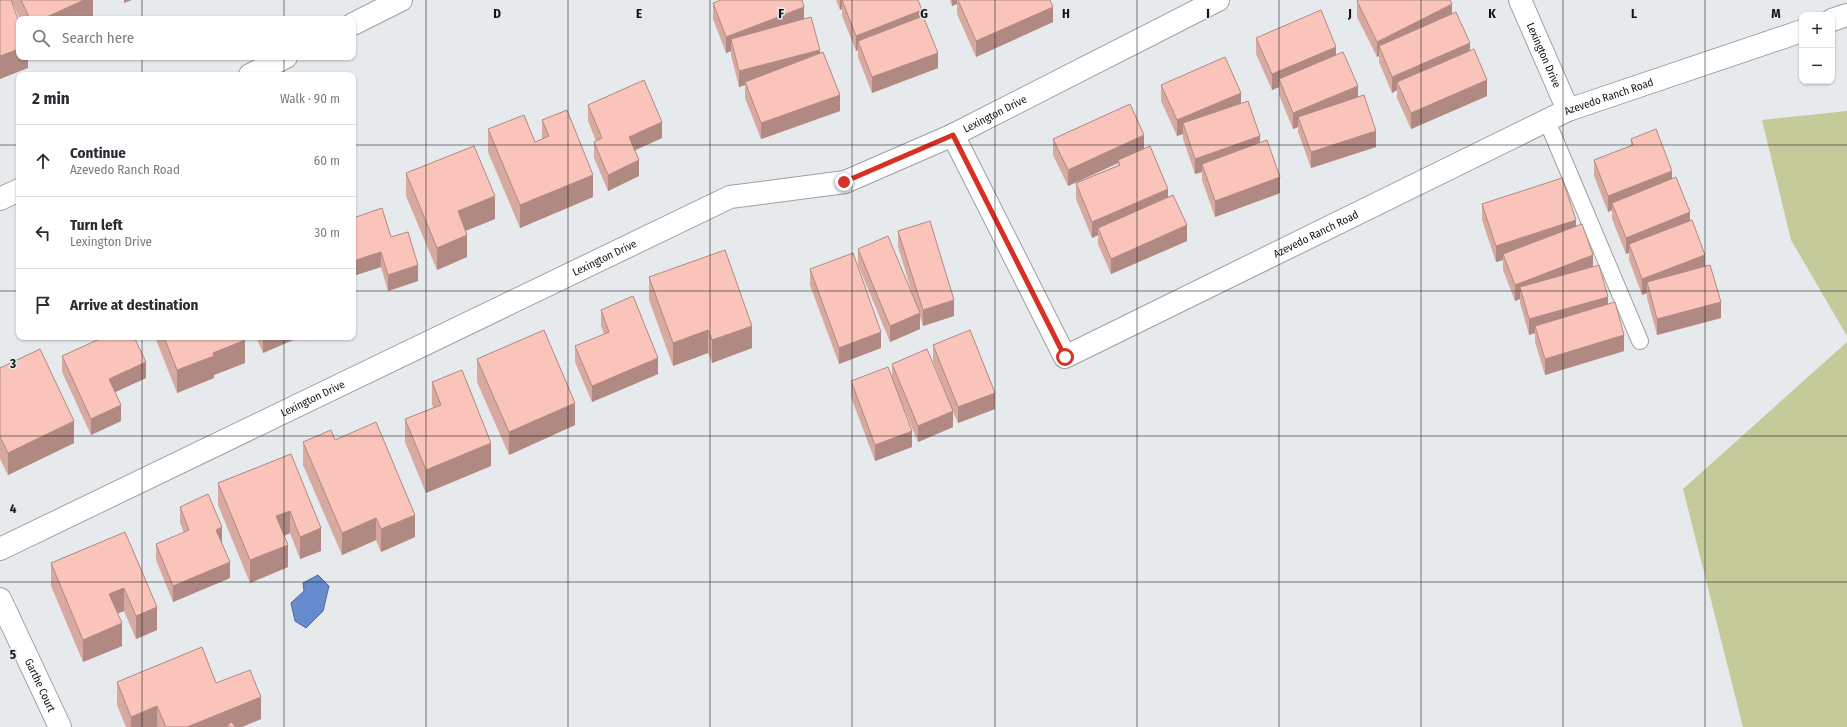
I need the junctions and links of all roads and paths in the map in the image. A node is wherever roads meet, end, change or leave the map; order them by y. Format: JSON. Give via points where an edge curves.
{"nodes":[{"id":1,"x":400,"y":0,"type":"edge"},
{"id":2,"x":1218,"y":0,"type":"edge"},
{"id":3,"x":1520,"y":0,"type":"edge"},
{"id":4,"x":1847,"y":15,"type":"edge"},
{"id":5,"x":1835,"y":19,"type":"edge"},
{"id":6,"x":356,"y":22,"type":"edge"},
{"id":7,"x":1799,"y":32,"type":"edge"},
{"id":8,"x":280,"y":60,"type":"edge"},
{"id":9,"x":256,"y":72,"type":"edge"},
{"id":10,"x":1568,"y":110,"type":"junction"},
{"id":11,"x":1548,"y":121,"type":"junction"},
{"id":12,"x":953,"y":135,"type":"junction"},
{"id":13,"x":16,"y":191,"type":"edge"},
{"id":14,"x":0,"y":199,"type":"edge"},
{"id":15,"x":1640,"y":341,"type":"dead end"},
{"id":16,"x":0,"y":549,"type":"edge"},
{"id":17,"x":0,"y":599,"type":"edge"},
{"id":18,"x":60,"y":727,"type":"edge"}],
"edges":[{"from":1,"to":6,"type":"street"},
{"from":2,"to":12,"type":"street","name":"Lexington Drive"},
{"from":3,"to":10,"type":"street","name":"Lexington Drive"},
{"from":4,"to":5,"type":"street"},
{"from":7,"to":10,"type":"street","name":"Azevedo Ranch Road"},
{"from":8,"to":9,"type":"street"},
{"from":10,"to":11,"type":"street","name":"Azevedo Ranch Road"},
{"from":11,"to":12,"type":"street","name":"Azevedo Ranch Road","via":[[1065,357]]},
{"from":11,"to":15,"type":"lane"},
{"from":12,"to":16,"type":"street","name":"Lexington Drive","via":[[844,182],[730,197]]},
{"from":13,"to":14,"type":"street"},
{"from":17,"to":18,"type":"street","name":"Garthe Court"}]}
